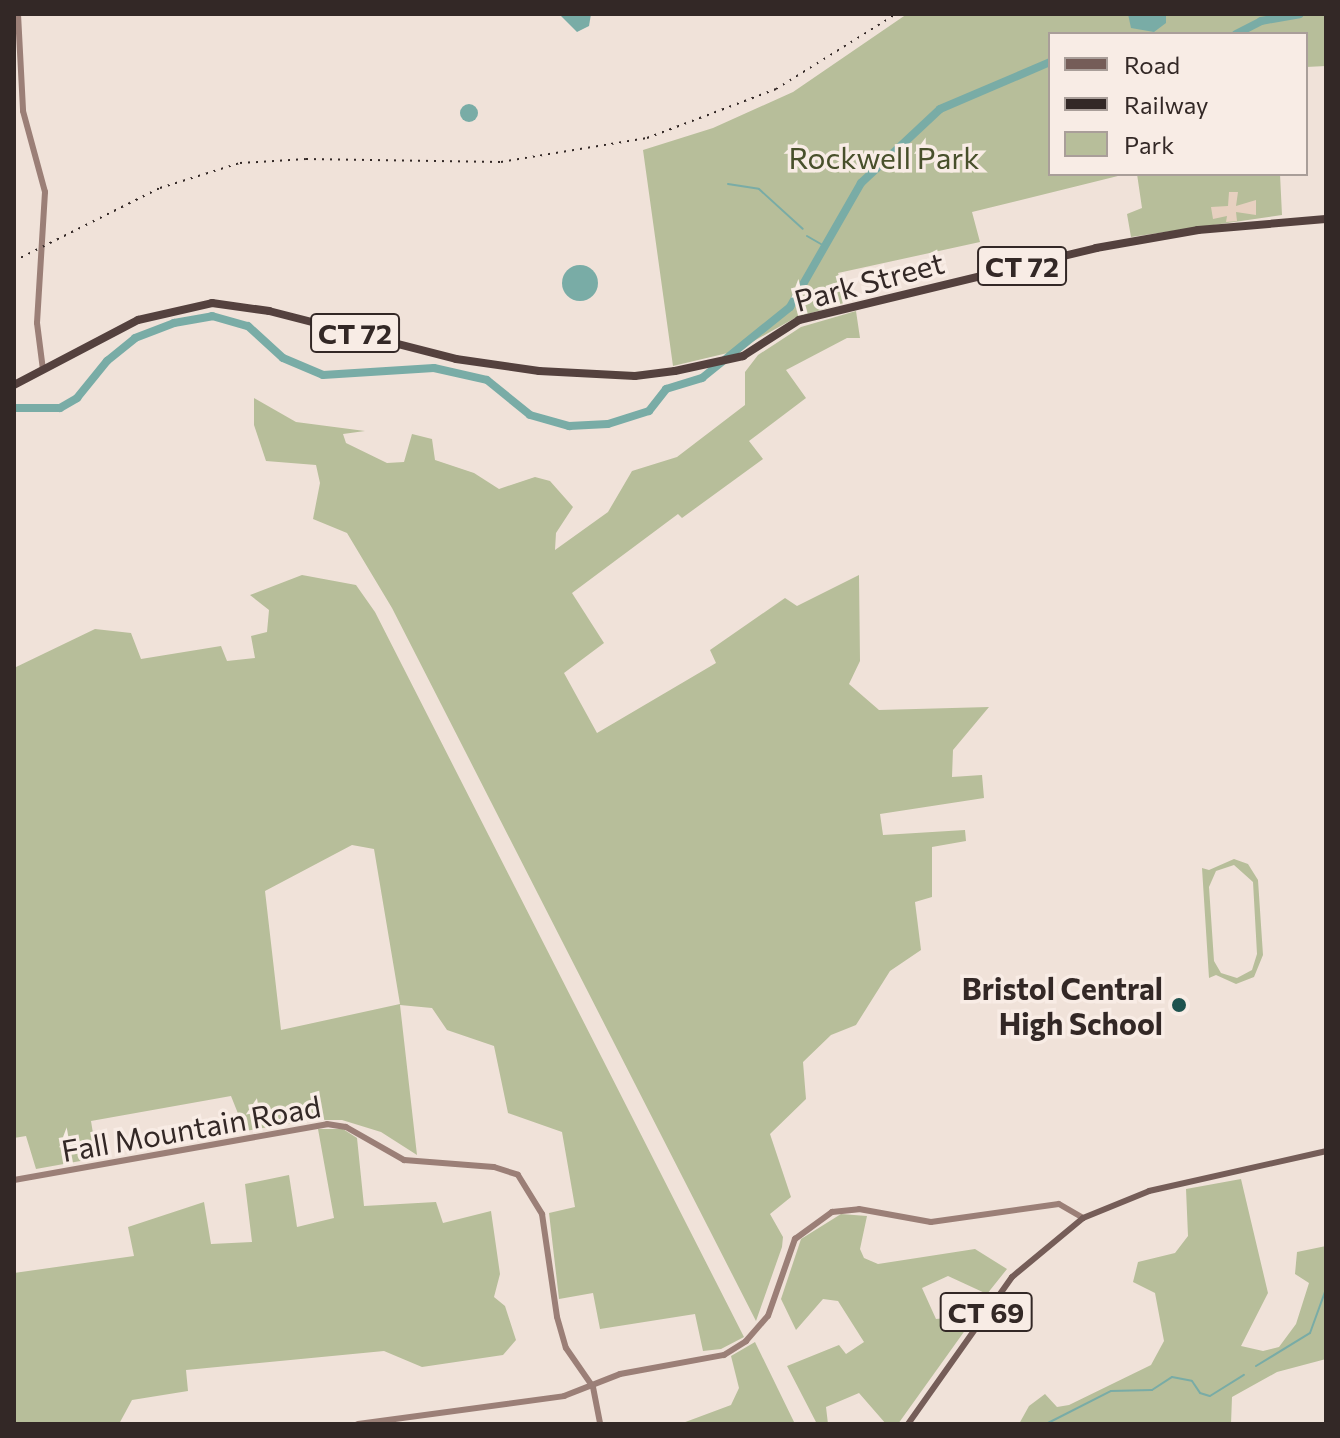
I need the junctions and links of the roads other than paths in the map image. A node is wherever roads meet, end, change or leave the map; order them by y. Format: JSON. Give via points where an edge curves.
{"nodes":[{"id":1,"x":18,"y":14,"type":"edge"},
{"id":2,"x":1326,"y":219,"type":"edge"},
{"id":3,"x":43,"y":370,"type":"junction"},
{"id":4,"x":14,"y":385,"type":"edge"},
{"id":5,"x":1326,"y":1151,"type":"edge"},
{"id":6,"x":14,"y":1180,"type":"edge"},
{"id":7,"x":1083,"y":1218,"type":"junction"},
{"id":8,"x":593,"y":1387,"type":"junction"},
{"id":9,"x":358,"y":1424,"type":"edge"},
{"id":10,"x":600,"y":1424,"type":"edge"},
{"id":11,"x":908,"y":1424,"type":"edge"}],
"edges":[{"from":1,"to":3,"type":"main road","via":[[23,111],[45,192],[37,335]]},
{"from":2,"to":3,"type":"highway","name":"Park Street","number":"CT 72","via":[[1198,230],[1096,248],[799,320],[732,359],[635,376],[539,371],[456,359],[269,311],[212,303],[149,316]]},
{"from":3,"to":4,"type":"highway","number":"CT 72"},
{"from":5,"to":7,"type":"main road","number":"CT 69","via":[[1149,1191]]},
{"from":6,"to":8,"type":"main road","name":"Fall Mountain Road","via":[[327,1124],[346,1127],[404,1160],[494,1167],[518,1175],[542,1214],[566,1348]]},
{"from":7,"to":8,"type":"main road","via":[[1059,1204],[931,1222],[859,1209],[832,1212],[795,1239],[768,1316],[746,1341],[724,1355],[620,1374]]},
{"from":7,"to":11,"type":"main road","number":"CT 69","via":[[1012,1277]]},
{"from":8,"to":9,"type":"main road","via":[[564,1396]]},
{"from":8,"to":10,"type":"main road"}]}
